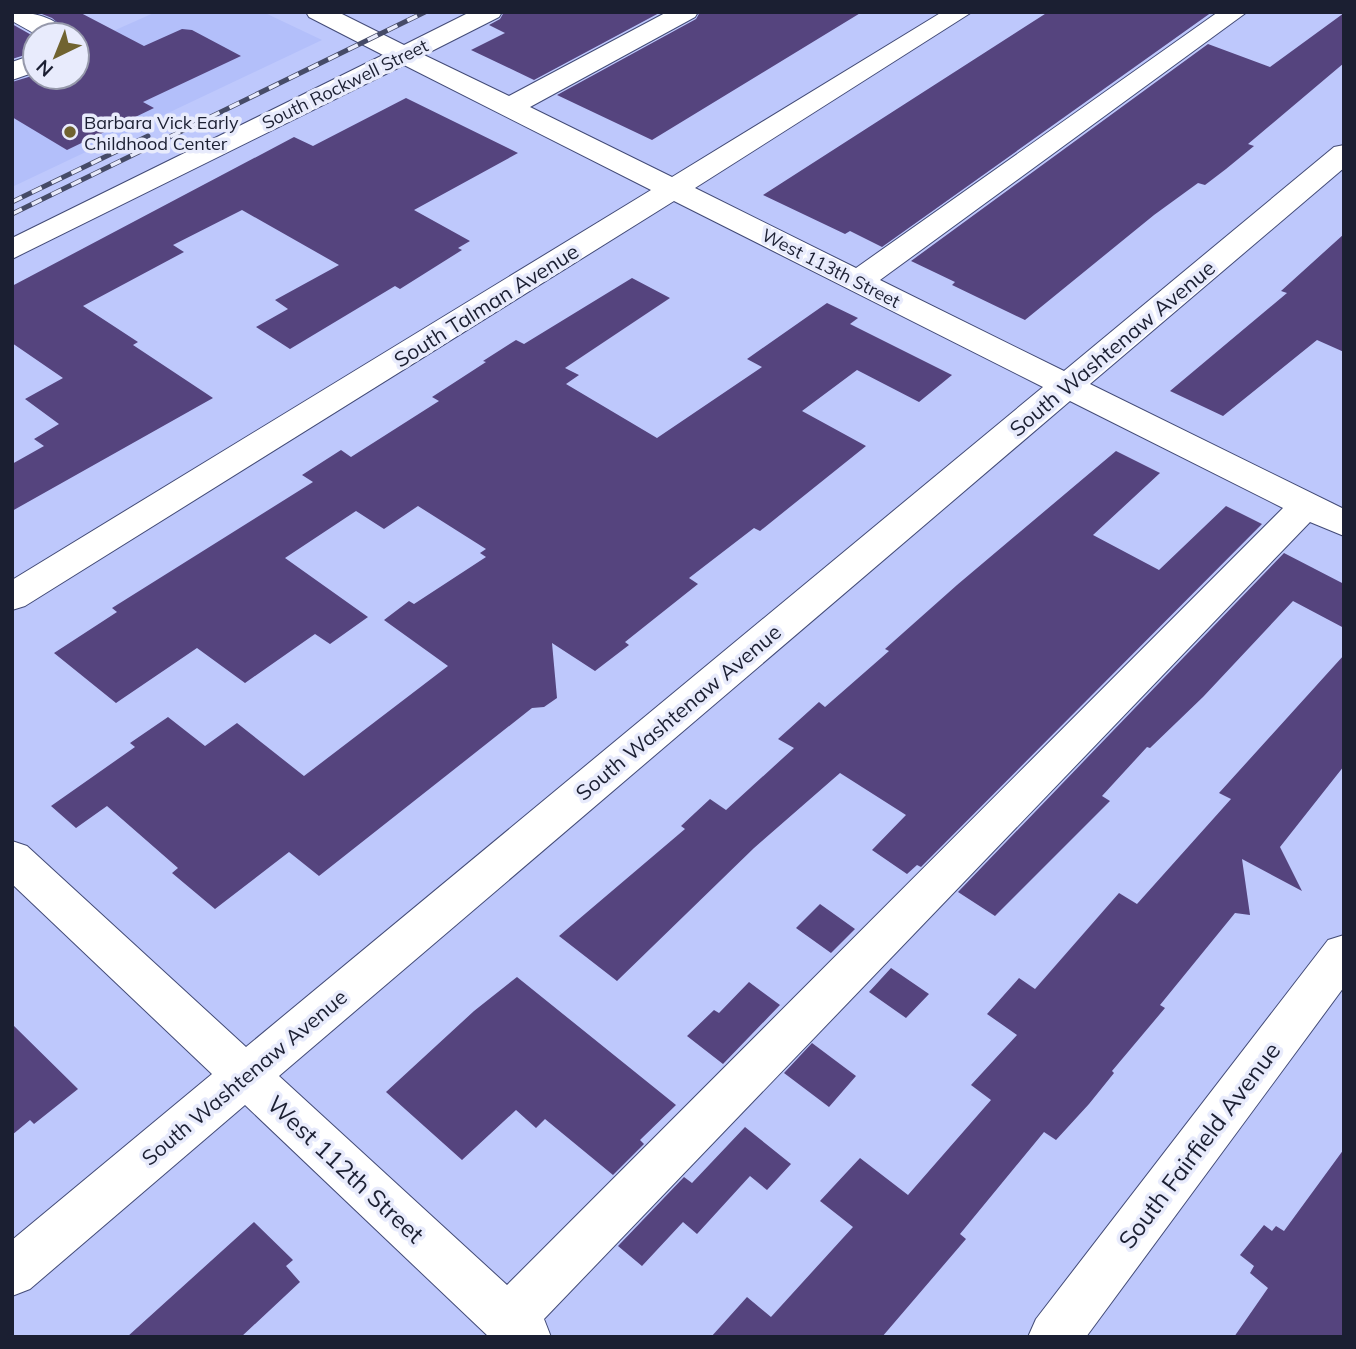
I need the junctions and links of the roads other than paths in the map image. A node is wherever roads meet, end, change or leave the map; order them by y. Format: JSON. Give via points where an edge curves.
{"nodes":[{"id":1,"x":15,"y":12,"type":"edge"},
{"id":2,"x":318,"y":12,"type":"edge"},
{"id":3,"x":490,"y":12,"type":"edge"},
{"id":4,"x":686,"y":12,"type":"edge"},
{"id":5,"x":960,"y":12,"type":"edge"},
{"id":6,"x":1235,"y":12,"type":"edge"},
{"id":7,"x":31,"y":21,"type":"edge"},
{"id":8,"x":405,"y":55,"type":"junction"},
{"id":9,"x":509,"y":107,"type":"junction"},
{"id":10,"x":1344,"y":153,"type":"edge"},
{"id":11,"x":673,"y":189,"type":"junction"},
{"id":12,"x":12,"y":250,"type":"edge"},
{"id":13,"x":858,"y":281,"type":"junction"},
{"id":14,"x":1067,"y":386,"type":"junction"},
{"id":15,"x":1307,"y":505,"type":"junction"},
{"id":16,"x":1344,"y":524,"type":"edge"},
{"id":17,"x":12,"y":597,"type":"edge"},
{"id":18,"x":20,"y":876,"type":"edge"},
{"id":19,"x":1344,"y":953,"type":"edge"},
{"id":20,"x":246,"y":1076,"type":"junction"},
{"id":21,"x":12,"y":1272,"type":"edge"},
{"id":22,"x":517,"y":1328,"type":"edge"},
{"id":23,"x":1054,"y":1337,"type":"edge"}],
"edges":[{"from":1,"to":7,"type":"street"},
{"from":2,"to":8,"type":"street","name":"West 113th Street"},
{"from":3,"to":8,"type":"street","name":"South Rockwell Street"},
{"from":4,"to":9,"type":"street"},
{"from":5,"to":11,"type":"street","name":"South Talman Avenue"},
{"from":6,"to":13,"type":"street"},
{"from":8,"to":9,"type":"street","name":"West 113th Street"},
{"from":8,"to":12,"type":"street","name":"South Rockwell Street"},
{"from":9,"to":11,"type":"street","name":"West 113th Street"},
{"from":10,"to":14,"type":"street","name":"South Washtenaw Avenue"},
{"from":11,"to":13,"type":"street","name":"West 113th Street"},
{"from":11,"to":17,"type":"street","name":"South Talman Avenue"},
{"from":13,"to":14,"type":"street","name":"West 113th Street"},
{"from":14,"to":15,"type":"street","name":"West 113th Street"},
{"from":14,"to":20,"type":"street","name":"South Washtenaw Avenue"},
{"from":15,"to":16,"type":"street","name":"West 113th Street"},
{"from":15,"to":22,"type":"street"},
{"from":18,"to":20,"type":"street","name":"West 112th Street"},
{"from":19,"to":23,"type":"street","name":"South Fairfield Avenue"},
{"from":20,"to":21,"type":"street","name":"South Washtenaw Avenue"},
{"from":20,"to":22,"type":"street","name":"West 112th Street"}]}
